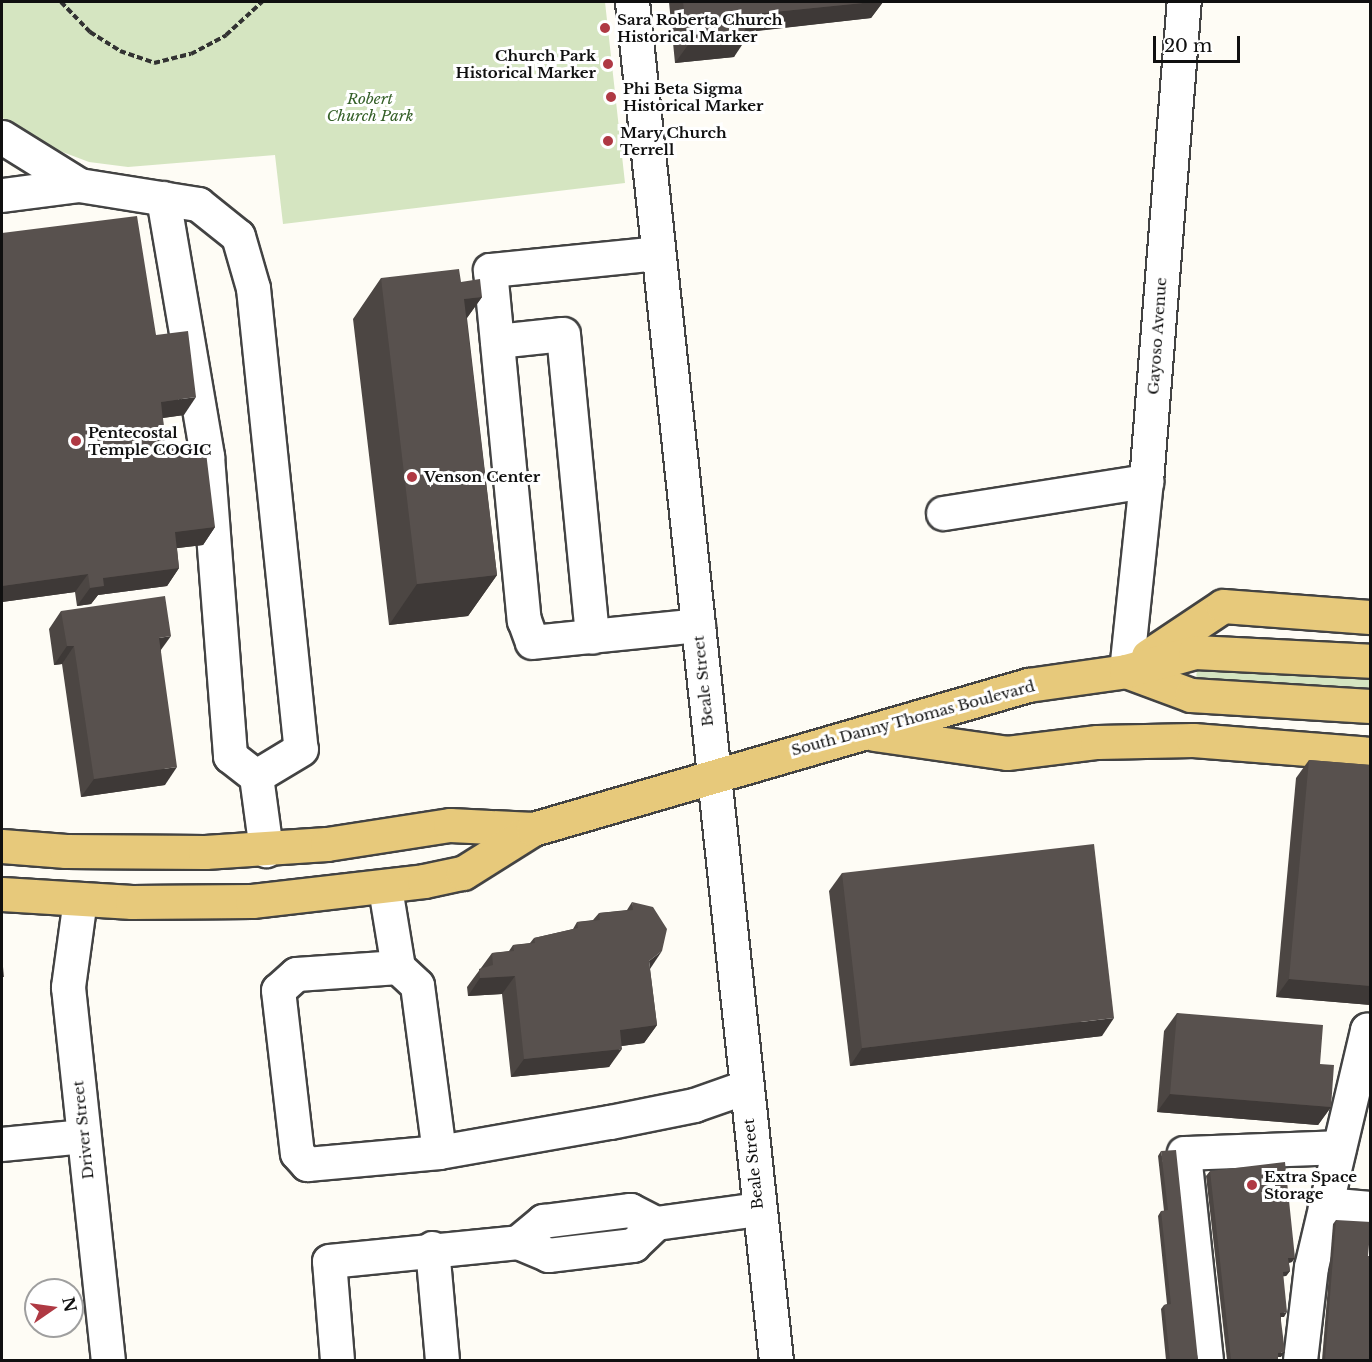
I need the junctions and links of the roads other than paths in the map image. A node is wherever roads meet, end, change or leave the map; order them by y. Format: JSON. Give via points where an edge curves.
{"nodes":[{"id":1,"x":632,"y":2,"type":"edge"},
{"id":2,"x":1184,"y":2,"type":"edge"},
{"id":3,"x":2,"y":137,"type":"edge"},
{"id":4,"x":79,"y":185,"type":"junction"},
{"id":5,"x":2,"y":195,"type":"edge"},
{"id":6,"x":163,"y":198,"type":"junction"},
{"id":7,"x":657,"y":253,"type":"junction"},
{"id":8,"x":497,"y":340,"type":"junction"},
{"id":9,"x":1146,"y":481,"type":"junction"},
{"id":10,"x":943,"y":513,"type":"dead end"},
{"id":11,"x":1371,"y":616,"type":"edge"},
{"id":12,"x":698,"y":625,"type":"junction"},
{"id":13,"x":592,"y":637,"type":"junction"},
{"id":14,"x":1371,"y":661,"type":"edge"},
{"id":15,"x":1126,"y":670,"type":"junction"},
{"id":16,"x":1371,"y":706,"type":"edge"},
{"id":17,"x":860,"y":732,"type":"junction"},
{"id":18,"x":1371,"y":754,"type":"edge"},
{"id":19,"x":713,"y":774,"type":"junction"},
{"id":20,"x":256,"y":776,"type":"junction"},
{"id":21,"x":533,"y":829,"type":"junction"},
{"id":22,"x":2,"y":846,"type":"edge"},
{"id":23,"x":266,"y":850,"type":"junction"},
{"id":24,"x":385,"y":888,"type":"junction"},
{"id":25,"x":2,"y":894,"type":"edge"},
{"id":26,"x":80,"y":899,"type":"junction"},
{"id":27,"x":398,"y":968,"type":"junction"},
{"id":28,"x":1371,"y":1030,"type":"edge"},
{"id":29,"x":745,"y":1087,"type":"junction"},
{"id":30,"x":83,"y":1136,"type":"junction"},
{"id":31,"x":2,"y":1144,"type":"edge"},
{"id":32,"x":1339,"y":1147,"type":"junction"},
{"id":33,"x":439,"y":1152,"type":"junction"},
{"id":34,"x":1325,"y":1204,"type":"junction"},
{"id":35,"x":1371,"y":1208,"type":"edge"},
{"id":36,"x":758,"y":1209,"type":"junction"},
{"id":37,"x":584,"y":1216,"type":"junction"},
{"id":38,"x":656,"y":1223,"type":"junction"},
{"id":39,"x":518,"y":1242,"type":"junction"},
{"id":40,"x":432,"y":1248,"type":"junction"},
{"id":41,"x":588,"y":1250,"type":"junction"},
{"id":42,"x":108,"y":1360,"type":"edge"},
{"id":43,"x":337,"y":1360,"type":"edge"},
{"id":44,"x":442,"y":1360,"type":"edge"},
{"id":45,"x":776,"y":1360,"type":"edge"},
{"id":46,"x":1206,"y":1360,"type":"edge"},
{"id":47,"x":1300,"y":1360,"type":"edge"}],
"edges":[{"from":1,"to":7,"type":"street","name":"Beale Street"},
{"from":2,"to":9,"type":"street","name":"Gayoso Avenue"},
{"from":3,"to":4,"type":"street"},
{"from":4,"to":5,"type":"street"},
{"from":4,"to":6,"type":"street"},
{"from":6,"to":20,"type":"street","via":[[207,456],[230,756]]},
{"from":6,"to":20,"type":"street","via":[[198,204],[238,236],[253,288],[301,750]]},
{"from":7,"to":8,"type":"street","via":[[490,270]]},
{"from":7,"to":12,"type":"street","name":"Beale Street"},
{"from":8,"to":13,"type":"street","via":[[524,620],[532,642]]},
{"from":8,"to":13,"type":"street","via":[[563,334]]},
{"from":9,"to":10,"type":"street"},
{"from":9,"to":15,"type":"street","name":"Gayoso Avenue"},
{"from":11,"to":15,"type":"main road","via":[[1223,606]]},
{"from":12,"to":13,"type":"street"},
{"from":12,"to":19,"type":"street","name":"Beale Street"},
{"from":14,"to":15,"type":"main road","via":[[1196,652]]},
{"from":15,"to":16,"type":"main road","name":"South Danny Thomas Boulevard","via":[[1191,695]]},
{"from":15,"to":17,"type":"main road","name":"South Danny Thomas Boulevard","via":[[1028,685]]},
{"from":17,"to":18,"type":"main road","via":[[1007,753],[1097,742],[1193,740]]},
{"from":17,"to":19,"type":"main road","name":"South Danny Thomas Boulevard"},
{"from":19,"to":21,"type":"main road","name":"South Danny Thomas Boulevard"},
{"from":19,"to":29,"type":"street","name":"Beale Street"},
{"from":20,"to":23,"type":"street"},
{"from":21,"to":23,"type":"main road","name":"South Danny Thomas Boulevard","via":[[450,825]]},
{"from":21,"to":24,"type":"main road","name":"South Danny Thomas Boulevard","via":[[463,873]]},
{"from":22,"to":23,"type":"main road","name":"South Danny Thomas Boulevard","via":[[145,854]]},
{"from":24,"to":26,"type":"main road","name":"South Danny Thomas Boulevard","via":[[252,901]]},
{"from":24,"to":27,"type":"street"},
{"from":25,"to":26,"type":"main road","name":"South Danny Thomas Boulevard"},
{"from":26,"to":30,"type":"street","name":"Driver Street","via":[[68,987]]},
{"from":27,"to":33,"type":"street","via":[[417,985]]},
{"from":27,"to":33,"type":"street","via":[[296,974],[278,990],[297,1153],[307,1164]]},
{"from":28,"to":32,"type":"street","via":[[1367,1030]]},
{"from":29,"to":33,"type":"street","via":[[694,1105]]},
{"from":29,"to":36,"type":"street","name":"Beale Street"},
{"from":30,"to":31,"type":"street"},
{"from":30,"to":42,"type":"street","name":"Driver Street"},
{"from":32,"to":34,"type":"street"},
{"from":32,"to":46,"type":"street","via":[[1184,1153]]},
{"from":34,"to":35,"type":"street"},
{"from":34,"to":47,"type":"street","via":[[1311,1267]]},
{"from":36,"to":38,"type":"street"},
{"from":36,"to":45,"type":"street","name":"Beale Street"},
{"from":37,"to":38,"type":"street","via":[[630,1210]]},
{"from":37,"to":39,"type":"street","via":[[543,1221]]},
{"from":37,"to":41,"type":"street"},
{"from":38,"to":41,"type":"street","via":[[633,1245]]},
{"from":39,"to":40,"type":"street"},
{"from":39,"to":41,"type":"street","via":[[548,1255]]},
{"from":40,"to":43,"type":"street","via":[[329,1261]]},
{"from":40,"to":44,"type":"street"}]}
